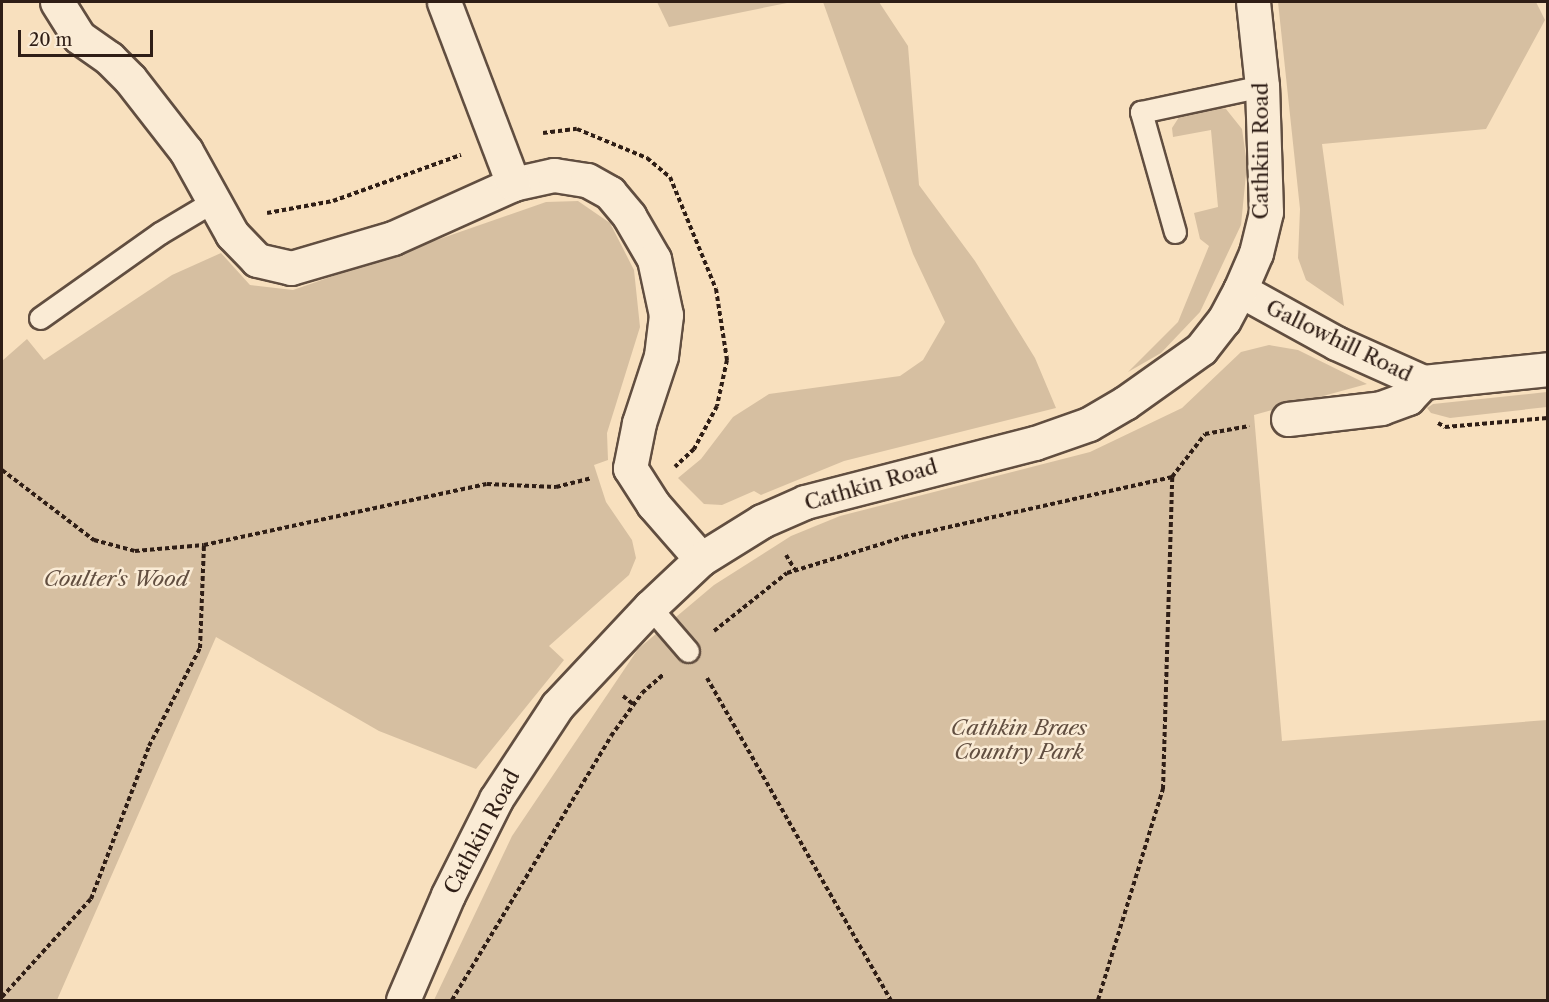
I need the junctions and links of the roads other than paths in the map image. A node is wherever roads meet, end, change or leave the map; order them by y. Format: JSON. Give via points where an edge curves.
{"nodes":[{"id":1,"x":57,"y":2,"type":"edge"},
{"id":2,"x":444,"y":2,"type":"edge"},
{"id":3,"x":1253,"y":2,"type":"edge"},
{"id":4,"x":1262,"y":86,"type":"junction"},
{"id":5,"x":513,"y":184,"type":"junction"},
{"id":6,"x":214,"y":201,"type":"junction"},
{"id":7,"x":1175,"y":232,"type":"dead end"},
{"id":8,"x":1240,"y":291,"type":"junction"},
{"id":9,"x":40,"y":318,"type":"dead end"},
{"id":10,"x":1548,"y":369,"type":"edge"},
{"id":11,"x":1423,"y":382,"type":"junction"},
{"id":12,"x":1288,"y":419,"type":"road end"},
{"id":13,"x":701,"y":559,"type":"junction"},
{"id":14,"x":650,"y":607,"type":"junction"},
{"id":15,"x":688,"y":651,"type":"road end"},
{"id":16,"x":403,"y":1000,"type":"edge"}],
"edges":[{"from":1,"to":6,"type":"street","via":[[79,37],[130,79],[186,151]]},
{"from":2,"to":5,"type":"street"},
{"from":3,"to":4,"type":"street","name":"Cathkin Road"},
{"from":4,"to":7,"type":"lane","via":[[1142,112]]},
{"from":4,"to":8,"type":"street","name":"Cathkin Road","via":[[1266,212],[1256,254]]},
{"from":5,"to":6,"type":"street","via":[[393,238],[291,268],[257,260],[232,234]]},
{"from":5,"to":13,"type":"street","via":[[554,175],[587,180],[610,193],[629,216],[654,259],[666,315],[661,356],[639,423],[630,468],[647,495]]},
{"from":6,"to":9,"type":"lane","via":[[160,232]]},
{"from":8,"to":11,"type":"street","name":"Gallowhill Road","via":[[1336,343]]},
{"from":8,"to":13,"type":"street","name":"Cathkin Road","via":[[1201,350],[1089,424],[1035,443],[805,502],[762,521]]},
{"from":10,"to":11,"type":"street","name":"Gallowhill Road"},
{"from":11,"to":12,"type":"street","via":[[1408,398],[1381,408]]},
{"from":13,"to":14,"type":"street","name":"Cathkin Road"},
{"from":14,"to":15,"type":"lane"},
{"from":14,"to":16,"type":"street","name":"Cathkin Road","via":[[557,706],[496,798],[448,895]]}]}
